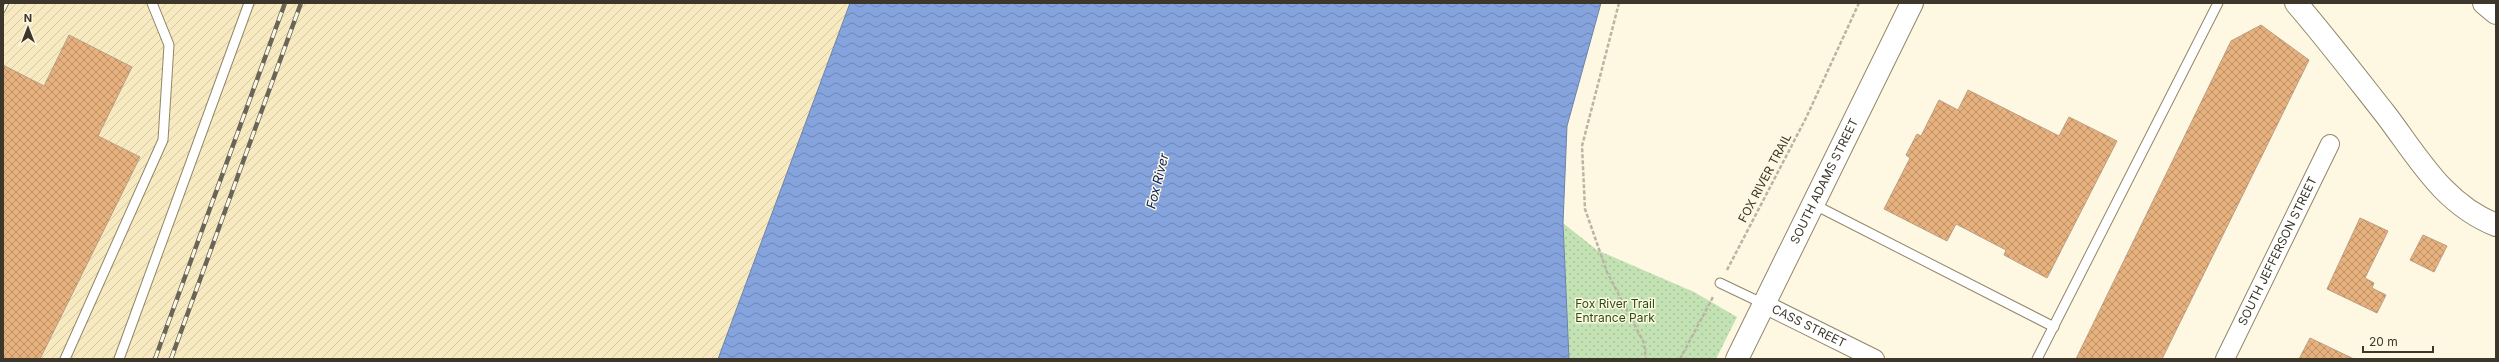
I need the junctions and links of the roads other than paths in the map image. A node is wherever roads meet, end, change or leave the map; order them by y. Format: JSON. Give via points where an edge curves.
{"nodes":[{"id":1,"x":152,"y":3,"type":"edge"},
{"id":2,"x":248,"y":3,"type":"edge"},
{"id":3,"x":1912,"y":3,"type":"edge"},
{"id":4,"x":2218,"y":3,"type":"edge"},
{"id":5,"x":2296,"y":3,"type":"edge"},
{"id":6,"x":2484,"y":3,"type":"edge"},
{"id":7,"x":2496,"y":13,"type":"edge"},
{"id":8,"x":2330,"y":144,"type":"dead end"},
{"id":9,"x":1813,"y":204,"type":"junction"},
{"id":10,"x":2494,"y":224,"type":"edge"},
{"id":11,"x":1720,"y":283,"type":"road end"},
{"id":12,"x":1764,"y":304,"type":"junction"},
{"id":13,"x":2054,"y":327,"type":"junction"},
{"id":14,"x":65,"y":359,"type":"edge"},
{"id":15,"x":119,"y":359,"type":"edge"},
{"id":16,"x":1737,"y":359,"type":"edge"},
{"id":17,"x":1875,"y":359,"type":"edge"},
{"id":18,"x":2037,"y":359,"type":"edge"},
{"id":19,"x":2225,"y":359,"type":"edge"}],
"edges":[{"from":1,"to":14,"type":"lane","via":[[169,45],[163,140]]},
{"from":2,"to":15,"type":"lane"},
{"from":3,"to":9,"type":"street","name":"SOUTH ADAMS STREET"},
{"from":4,"to":13,"type":"lane"},
{"from":5,"to":10,"type":"street","via":[[2393,124],[2428,174],[2447,195]]},
{"from":6,"to":7,"type":"street"},
{"from":8,"to":19,"type":"street","name":"SOUTH JEFFERSON STREET"},
{"from":9,"to":12,"type":"street","name":"SOUTH ADAMS STREET"},
{"from":9,"to":13,"type":"lane"},
{"from":11,"to":12,"type":"lane"},
{"from":12,"to":16,"type":"street","name":"SOUTH ADAMS STREET"},
{"from":12,"to":17,"type":"street","name":"CASS STREET"},
{"from":13,"to":18,"type":"lane"}]}
